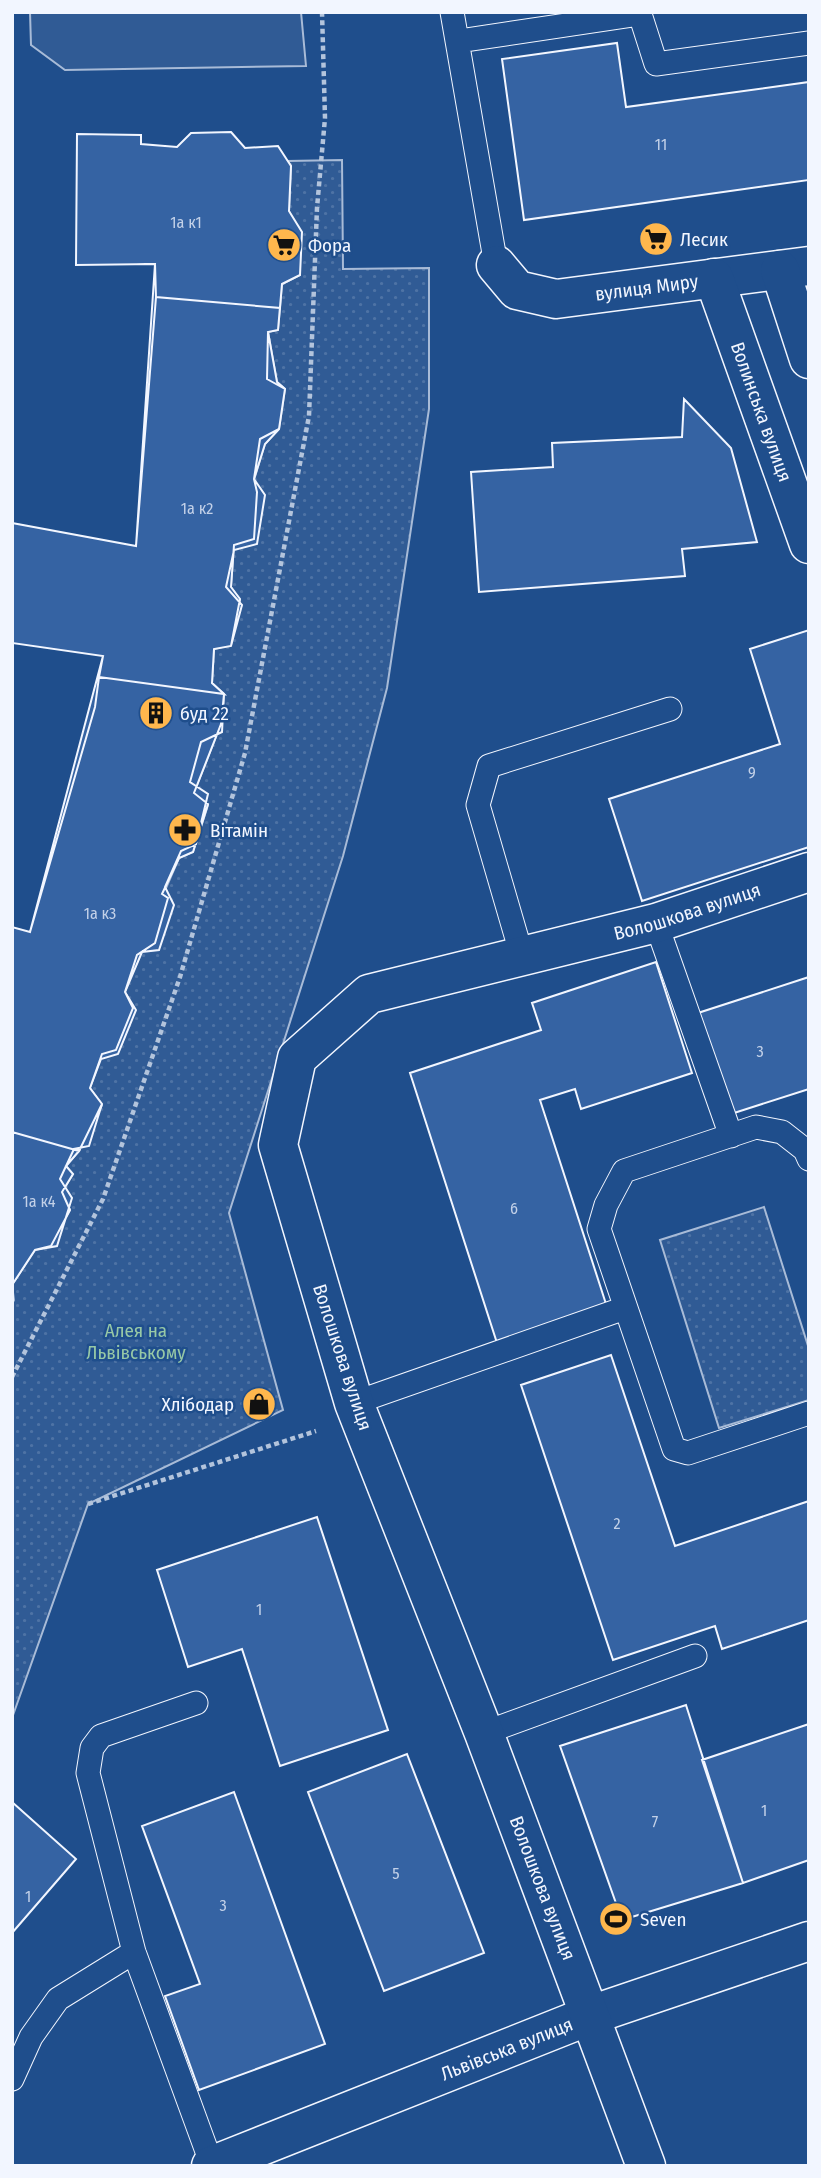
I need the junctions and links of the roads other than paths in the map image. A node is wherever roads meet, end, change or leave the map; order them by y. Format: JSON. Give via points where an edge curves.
{"nodes":[{"id":1,"x":452,"y":12,"type":"edge"},
{"id":2,"x":459,"y":41,"type":"junction"},
{"id":3,"x":809,"y":43,"type":"edge"},
{"id":4,"x":496,"y":265,"type":"joint"},
{"id":5,"x":794,"y":268,"type":"edge"},
{"id":6,"x":715,"y":278,"type":"junction"},
{"id":7,"x":809,"y":359,"type":"edge"},
{"id":8,"x":809,"y":544,"type":"edge"},
{"id":9,"x":670,"y":709,"type":"dead end"},
{"id":10,"x":809,"y":872,"type":"edge"},
{"id":11,"x":656,"y":923,"type":"junction"},
{"id":12,"x":522,"y":956,"type":"junction"},
{"id":13,"x":731,"y":1136,"type":"junction"},
{"id":14,"x":809,"y":1160,"type":"edge"},
{"id":15,"x":625,"y":1308,"type":"junction"},
{"id":16,"x":357,"y":1410,"type":"junction"},
{"id":17,"x":809,"y":1413,"type":"edge"},
{"id":18,"x":695,"y":1656,"type":"dead end"},
{"id":19,"x":196,"y":1703,"type":"dead end"},
{"id":20,"x":484,"y":1733,"type":"junction"},
{"id":21,"x":809,"y":1941,"type":"edge"},
{"id":22,"x":134,"y":1952,"type":"junction"},
{"id":23,"x":591,"y":2015,"type":"junction"},
{"id":24,"x":12,"y":2079,"type":"edge"},
{"id":25,"x":211,"y":2165,"type":"edge"},
{"id":26,"x":646,"y":2166,"type":"edge"}],
"edges":[{"from":1,"to":2,"type":"lane"},
{"from":2,"to":3,"type":"lane","via":[[640,14],[656,64]]},
{"from":2,"to":4,"type":"lane"},
{"from":4,"to":6,"type":"street","name":"вулиця Миру","via":[[517,290],[556,299]]},
{"from":5,"to":6,"type":"street","name":"вулиця Миру"},
{"from":5,"to":7,"type":"street"},
{"from":6,"to":8,"type":"street","name":"Волинська вулиця"},
{"from":9,"to":12,"type":"lane","via":[[489,766],[478,805]]},
{"from":10,"to":11,"type":"street","name":"Волошкова вулиця"},
{"from":11,"to":12,"type":"street","name":"Волошкова вулиця"},
{"from":11,"to":13,"type":"lane"},
{"from":12,"to":16,"type":"street","name":"Волошкова вулиця","via":[[369,994],[297,1059],[278,1145]]},
{"from":13,"to":14,"type":"lane","via":[[757,1127],[782,1132],[805,1150]]},
{"from":13,"to":15,"type":"lane","via":[[624,1171],[599,1228]]},
{"from":15,"to":16,"type":"lane"},
{"from":15,"to":17,"type":"lane","via":[[674,1449],[688,1453]]},
{"from":16,"to":20,"type":"street","name":"Волошкова вулиця"},
{"from":18,"to":20,"type":"lane"},
{"from":19,"to":22,"type":"lane","via":[[101,1736],[92,1748],[88,1773]]},
{"from":20,"to":23,"type":"street","name":"Волошкова вулиця"},
{"from":21,"to":23,"type":"street","name":"Львівська вулиця"},
{"from":22,"to":24,"type":"lane","via":[[58,1999],[31,2037]]},
{"from":22,"to":25,"type":"lane"},
{"from":23,"to":25,"type":"street","name":"Львівська вулиця"},
{"from":23,"to":26,"type":"street","name":"Волошкова вулиця"}]}
